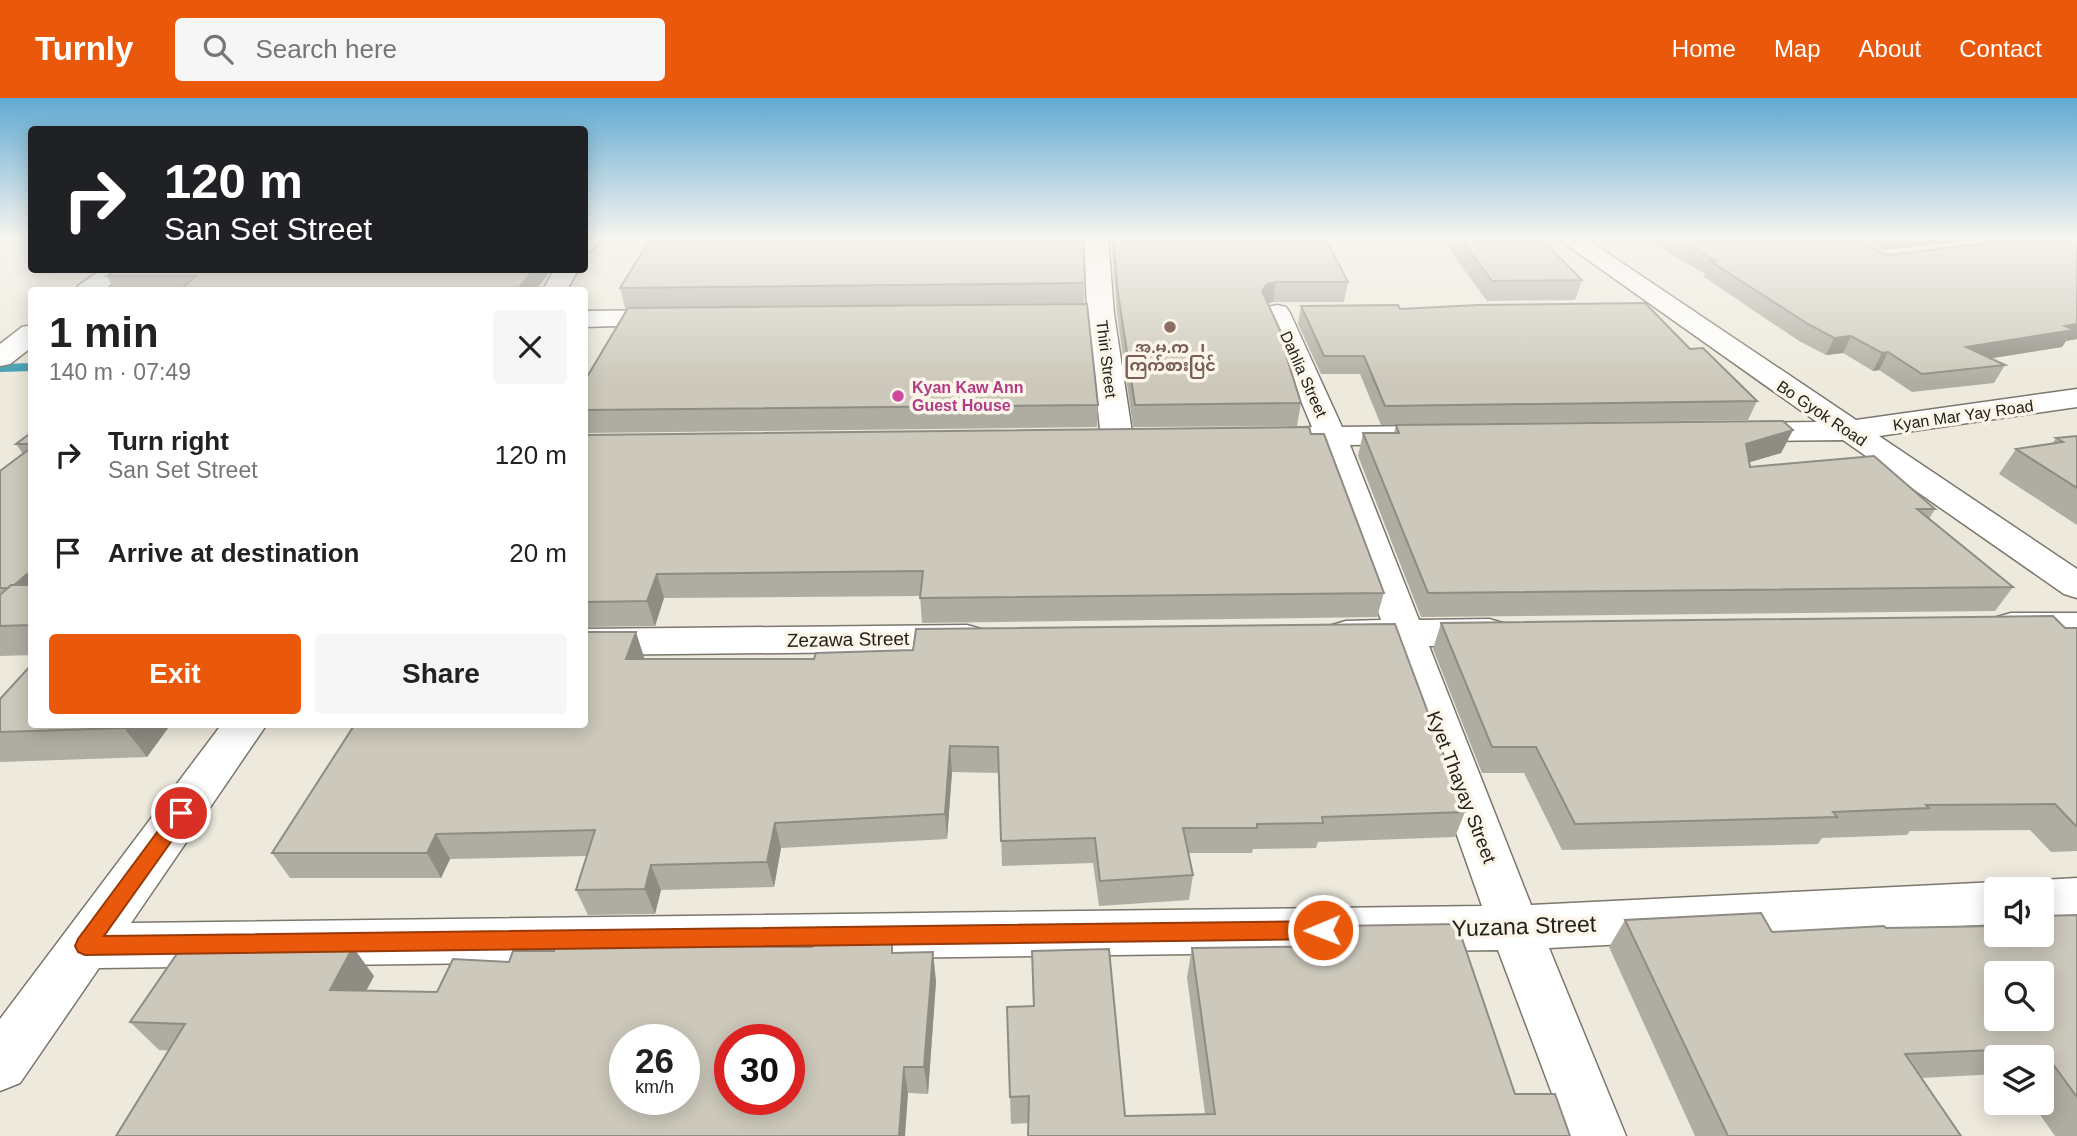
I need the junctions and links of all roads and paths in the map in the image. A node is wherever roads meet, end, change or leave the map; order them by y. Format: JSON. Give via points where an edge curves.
{"nodes":[{"id":1,"x":1099,"y":286,"type":"edge"},
{"id":2,"x":1638,"y":286,"type":"edge"},
{"id":3,"x":1631,"y":310,"type":"edge"},
{"id":4,"x":1672,"y":310,"type":"junction"},
{"id":5,"x":1285,"y":313,"type":"dead end"},
{"id":6,"x":1101,"y":314,"type":"junction"},
{"id":7,"x":1018,"y":315,"type":"edge"},
{"id":8,"x":696,"y":318,"type":"edge"},
{"id":9,"x":588,"y":319,"type":"edge"},
{"id":10,"x":28,"y":336,"type":"edge"},
{"id":11,"x":0,"y":358,"type":"edge"},
{"id":12,"x":2077,"y":398,"type":"edge"},
{"id":13,"x":1848,"y":431,"type":"junction"},
{"id":14,"x":1709,"y":432,"type":"edge"},
{"id":15,"x":1443,"y":435,"type":"edge"},
{"id":16,"x":1331,"y":436,"type":"junction"},
{"id":17,"x":1238,"y":437,"type":"edge"},
{"id":18,"x":1117,"y":439,"type":"edge"},
{"id":19,"x":2077,"y":586,"type":"edge"},
{"id":20,"x":2077,"y":626,"type":"edge"},
{"id":21,"x":1981,"y":627,"type":"edge"},
{"id":22,"x":1528,"y":632,"type":"edge"},
{"id":23,"x":1405,"y":633,"type":"junction"},
{"id":24,"x":1307,"y":634,"type":"edge"},
{"id":25,"x":1002,"y":638,"type":"edge"},
{"id":26,"x":588,"y":642,"type":"edge"},
{"id":27,"x":243,"y":728,"type":"edge"},
{"id":28,"x":2077,"y":899,"type":"edge"},
{"id":29,"x":2054,"y":900,"type":"edge"},
{"id":30,"x":1984,"y":904,"type":"edge"},
{"id":31,"x":1516,"y":928,"type":"junction"},
{"id":32,"x":85,"y":946,"type":"junction"},
{"id":33,"x":0,"y":1064,"type":"edge"},
{"id":34,"x":1597,"y":1136,"type":"edge"}],
"edges":[{"from":1,"to":6,"type":"street","name":"Thiri Street"},
{"from":2,"to":4,"type":"street","name":"Bo Gyok Road"},
{"from":3,"to":4,"type":"street"},
{"from":4,"to":13,"type":"street","name":"Bo Gyok Road"},
{"from":5,"to":16,"type":"street","name":"Dahlia Street"},
{"from":6,"to":7,"type":"street"},
{"from":6,"to":18,"type":"street","name":"Thiri Street"},
{"from":8,"to":9,"type":"street"},
{"from":10,"to":11,"type":"street"},
{"from":12,"to":13,"type":"street","name":"Kyan Mar Yay Road"},
{"from":13,"to":14,"type":"street","name":"Kyan Mar Yay Road"},
{"from":13,"to":19,"type":"street","name":"Bo Gyok Road"},
{"from":15,"to":16,"type":"street"},
{"from":16,"to":17,"type":"street"},
{"from":16,"to":23,"type":"street","name":"Kyet Thayay Street"},
{"from":20,"to":21,"type":"street"},
{"from":22,"to":23,"type":"street"},
{"from":23,"to":24,"type":"street"},
{"from":23,"to":31,"type":"street","name":"Kyet Thayay Street"},
{"from":25,"to":26,"type":"street","name":"Zezawa Street"},
{"from":27,"to":32,"type":"street"},
{"from":28,"to":29,"type":"street"},
{"from":30,"to":31,"type":"street","name":"Yuzana Street"},
{"from":31,"to":32,"type":"street","name":"Yuzana Street"},
{"from":31,"to":34,"type":"street","name":"Kyet Thayay Street"},
{"from":32,"to":33,"type":"street"}]}
